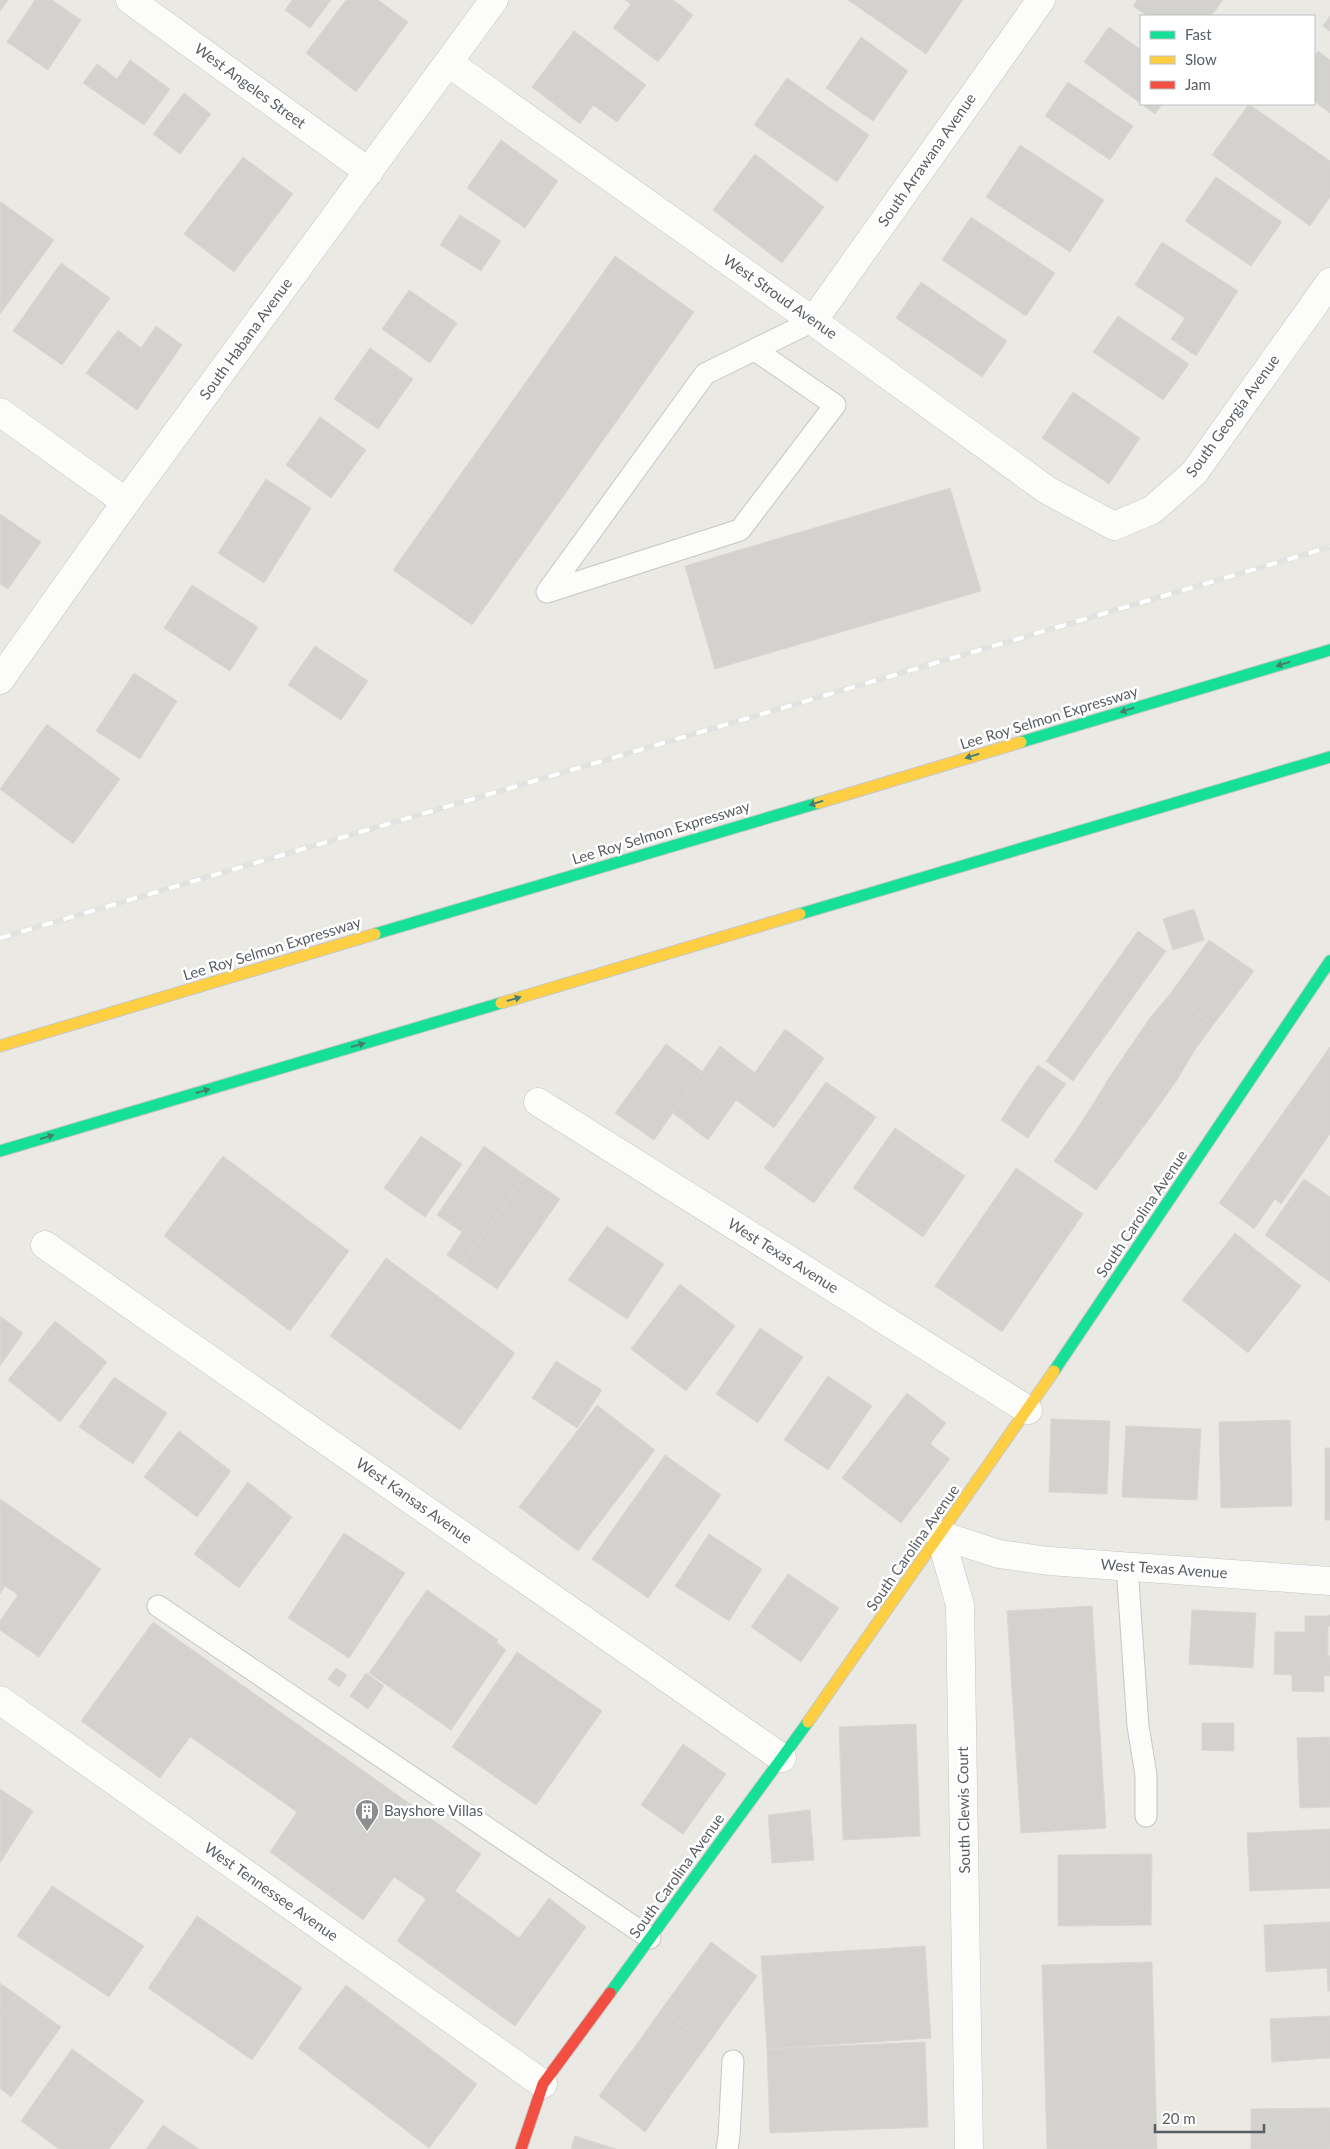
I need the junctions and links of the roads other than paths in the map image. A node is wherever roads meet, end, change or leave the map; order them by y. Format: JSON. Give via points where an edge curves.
{"nodes":[{"id":1,"x":130,"y":0,"type":"edge"},
{"id":2,"x":494,"y":0,"type":"edge"},
{"id":3,"x":1041,"y":0,"type":"edge"},
{"id":4,"x":449,"y":64,"type":"junction"},
{"id":5,"x":370,"y":172,"type":"junction"},
{"id":6,"x":1330,"y":282,"type":"edge"},
{"id":7,"x":813,"y":321,"type":"junction"},
{"id":8,"x":755,"y":350,"type":"junction"},
{"id":9,"x":0,"y":412,"type":"edge"},
{"id":10,"x":126,"y":502,"type":"junction"},
{"id":11,"x":1114,"y":526,"type":"joint"},
{"id":12,"x":1330,"y":650,"type":"edge"},
{"id":13,"x":0,"y":680,"type":"edge"},
{"id":14,"x":1330,"y":758,"type":"edge"},
{"id":15,"x":1330,"y":960,"type":"edge"},
{"id":16,"x":0,"y":1046,"type":"edge"},
{"id":17,"x":538,"y":1102,"type":"dead end"},
{"id":18,"x":0,"y":1151,"type":"edge"},
{"id":19,"x":45,"y":1245,"type":"dead end"},
{"id":20,"x":1028,"y":1410,"type":"junction"},
{"id":21,"x":940,"y":1535,"type":"junction"},
{"id":22,"x":1127,"y":1566,"type":"junction"},
{"id":23,"x":1330,"y":1581,"type":"edge"},
{"id":24,"x":158,"y":1606,"type":"dead end"},
{"id":25,"x":0,"y":1700,"type":"edge"},
{"id":26,"x":782,"y":1758,"type":"junction"},
{"id":27,"x":1146,"y":1816,"type":"dead end"},
{"id":28,"x":650,"y":1938,"type":"junction"},
{"id":29,"x":733,"y":2061,"type":"dead end"},
{"id":30,"x":543,"y":2084,"type":"junction"},
{"id":31,"x":520,"y":2149,"type":"edge"},
{"id":32,"x":727,"y":2149,"type":"edge"},
{"id":33,"x":969,"y":2149,"type":"edge"}],
"edges":[{"from":1,"to":5,"type":"street","name":"West Angeles Street"},
{"from":2,"to":4,"type":"street","name":"South Habana Avenue"},
{"from":3,"to":7,"type":"street","name":"South Arrawana Avenue"},
{"from":4,"to":5,"type":"street","name":"South Habana Avenue"},
{"from":4,"to":7,"type":"street","name":"West Stroud Avenue"},
{"from":5,"to":10,"type":"street","name":"South Habana Avenue"},
{"from":6,"to":11,"type":"street","name":"South Georgia Avenue","via":[[1194,473],[1152,510]]},
{"from":7,"to":8,"type":"lane"},
{"from":7,"to":11,"type":"street","name":"West Stroud Avenue","via":[[1047,490]]},
{"from":8,"to":8,"type":"lane","via":[[706,374],[547,592],[740,530],[835,405]]},
{"from":9,"to":10,"type":"street"},
{"from":10,"to":13,"type":"street","name":"South Habana Avenue"},
{"from":12,"to":16,"type":"main road","name":"Lee Roy Selmon Expressway","one_way":true},
{"from":18,"to":14,"type":"main road","one_way":true},
{"from":15,"to":20,"type":"main road","name":"South Carolina Avenue"},
{"from":17,"to":20,"type":"street","name":"West Texas Avenue"},
{"from":19,"to":26,"type":"street","name":"West Kansas Avenue"},
{"from":20,"to":21,"type":"main road","name":"South Carolina Avenue"},
{"from":21,"to":22,"type":"street","name":"West Texas Avenue","via":[[999,1554]]},
{"from":21,"to":26,"type":"main road","name":"South Carolina Avenue"},
{"from":21,"to":33,"type":"street","name":"South Clewis Court","via":[[960,1605]]},
{"from":22,"to":23,"type":"street","name":"West Texas Avenue"},
{"from":22,"to":27,"type":"lane","via":[[1138,1726],[1146,1775]]},
{"from":24,"to":28,"type":"lane"},
{"from":25,"to":30,"type":"street","name":"West Tennessee Avenue"},
{"from":26,"to":28,"type":"main road","name":"South Carolina Avenue"},
{"from":28,"to":30,"type":"main road","name":"South Carolina Avenue"},
{"from":29,"to":32,"type":"lane"},
{"from":30,"to":31,"type":"main road","name":"South Carolina Avenue"}]}
